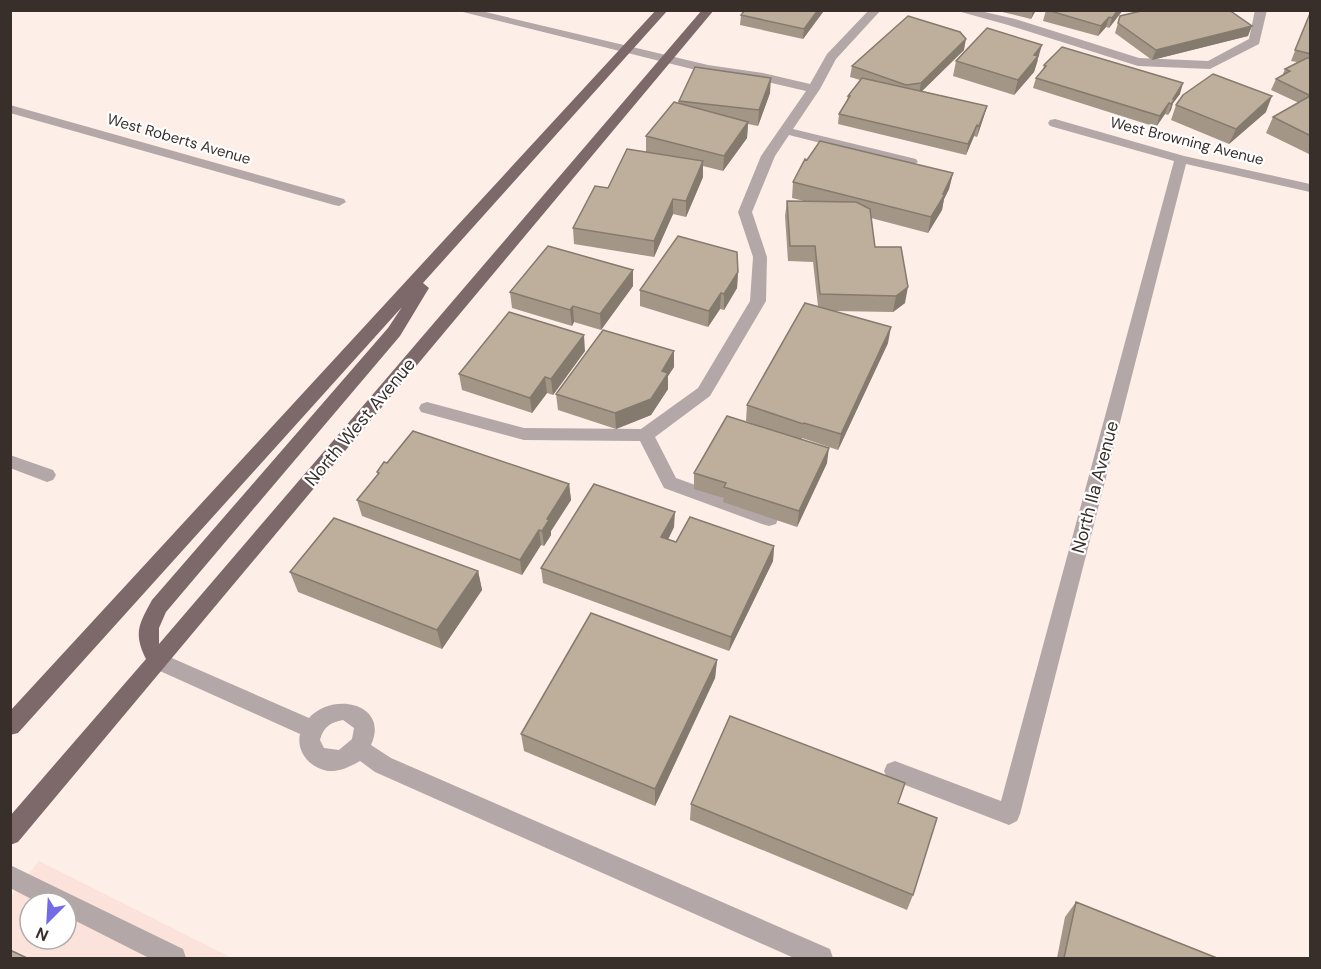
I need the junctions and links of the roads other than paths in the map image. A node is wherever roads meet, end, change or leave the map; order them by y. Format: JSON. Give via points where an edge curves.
{"nodes":[{"id":1,"x":460,"y":10,"type":"edge"},
{"id":2,"x":663,"y":10,"type":"edge"},
{"id":3,"x":709,"y":10,"type":"edge"},
{"id":4,"x":876,"y":10,"type":"edge"},
{"id":5,"x":959,"y":10,"type":"edge"},
{"id":6,"x":1261,"y":10,"type":"edge"},
{"id":7,"x":627,"y":49,"type":"junction"},
{"id":8,"x":668,"y":59,"type":"junction"},
{"id":9,"x":814,"y":89,"type":"junction"},
{"id":10,"x":10,"y":109,"type":"edge"},
{"id":11,"x":1055,"y":123,"type":"dead end"},
{"id":12,"x":787,"y":131,"type":"junction"},
{"id":13,"x":1181,"y":159,"type":"junction"},
{"id":14,"x":911,"y":162,"type":"edge"},
{"id":15,"x":1311,"y":189,"type":"edge"},
{"id":16,"x":339,"y":202,"type":"dead end"},
{"id":17,"x":442,"y":253,"type":"junction"},
{"id":18,"x":427,"y":408,"type":"dead end"},
{"id":19,"x":645,"y":435,"type":"junction"},
{"id":20,"x":10,"y":460,"type":"edge"},
{"id":21,"x":47,"y":475,"type":"dead end"},
{"id":22,"x":770,"y":519,"type":"edge"},
{"id":23,"x":158,"y":661,"type":"junction"},
{"id":24,"x":10,"y":726,"type":"edge"},
{"id":25,"x":312,"y":729,"type":"junction"},
{"id":26,"x":359,"y":748,"type":"junction"},
{"id":27,"x":895,"y":771,"type":"dead end"},
{"id":28,"x":10,"y":834,"type":"edge"},
{"id":29,"x":10,"y":876,"type":"edge"},
{"id":30,"x":41,"y":891,"type":"edge"},
{"id":31,"x":78,"y":910,"type":"edge"},
{"id":32,"x":174,"y":958,"type":"edge"},
{"id":33,"x":821,"y":958,"type":"edge"}],
"edges":[{"from":1,"to":7,"type":"street"},
{"from":2,"to":7,"type":"main road"},
{"from":3,"to":8,"type":"main road","name":"North West Avenue"},
{"from":4,"to":9,"type":"street","via":[[831,57]]},
{"from":5,"to":6,"type":"street","via":[[1138,62],[1209,65],[1255,41]]},
{"from":7,"to":8,"type":"street"},
{"from":7,"to":17,"type":"main road"},
{"from":8,"to":9,"type":"street"},
{"from":8,"to":23,"type":"main road","name":"North West Avenue"},
{"from":9,"to":12,"type":"street"},
{"from":10,"to":16,"type":"street","name":"West Roberts Avenue"},
{"from":11,"to":13,"type":"street","name":"West Browning Avenue"},
{"from":12,"to":14,"type":"street"},
{"from":12,"to":19,"type":"street","via":[[768,156],[745,212],[760,257],[758,300],[704,392]]},
{"from":13,"to":15,"type":"street","name":"West Browning Avenue"},
{"from":13,"to":27,"type":"street","name":"North Ila Avenue","via":[[1009,814]]},
{"from":17,"to":23,"type":"main road","via":[[394,332],[159,606],[149,624],[147,645]]},
{"from":17,"to":24,"type":"main road"},
{"from":18,"to":19,"type":"street","via":[[524,434]]},
{"from":19,"to":22,"type":"street","via":[[670,483]]},
{"from":20,"to":21,"type":"street"},
{"from":23,"to":25,"type":"street"},
{"from":23,"to":28,"type":"main road","name":"North West Avenue"},
{"from":25,"to":26,"type":"street","via":[[312,752],[326,760],[344,759]]},
{"from":25,"to":26,"type":"street","via":[[325,716],[352,713],[364,724]]},
{"from":26,"to":33,"type":"street","via":[[383,765]]},
{"from":29,"to":30,"type":"street"},
{"from":31,"to":32,"type":"street"}]}
